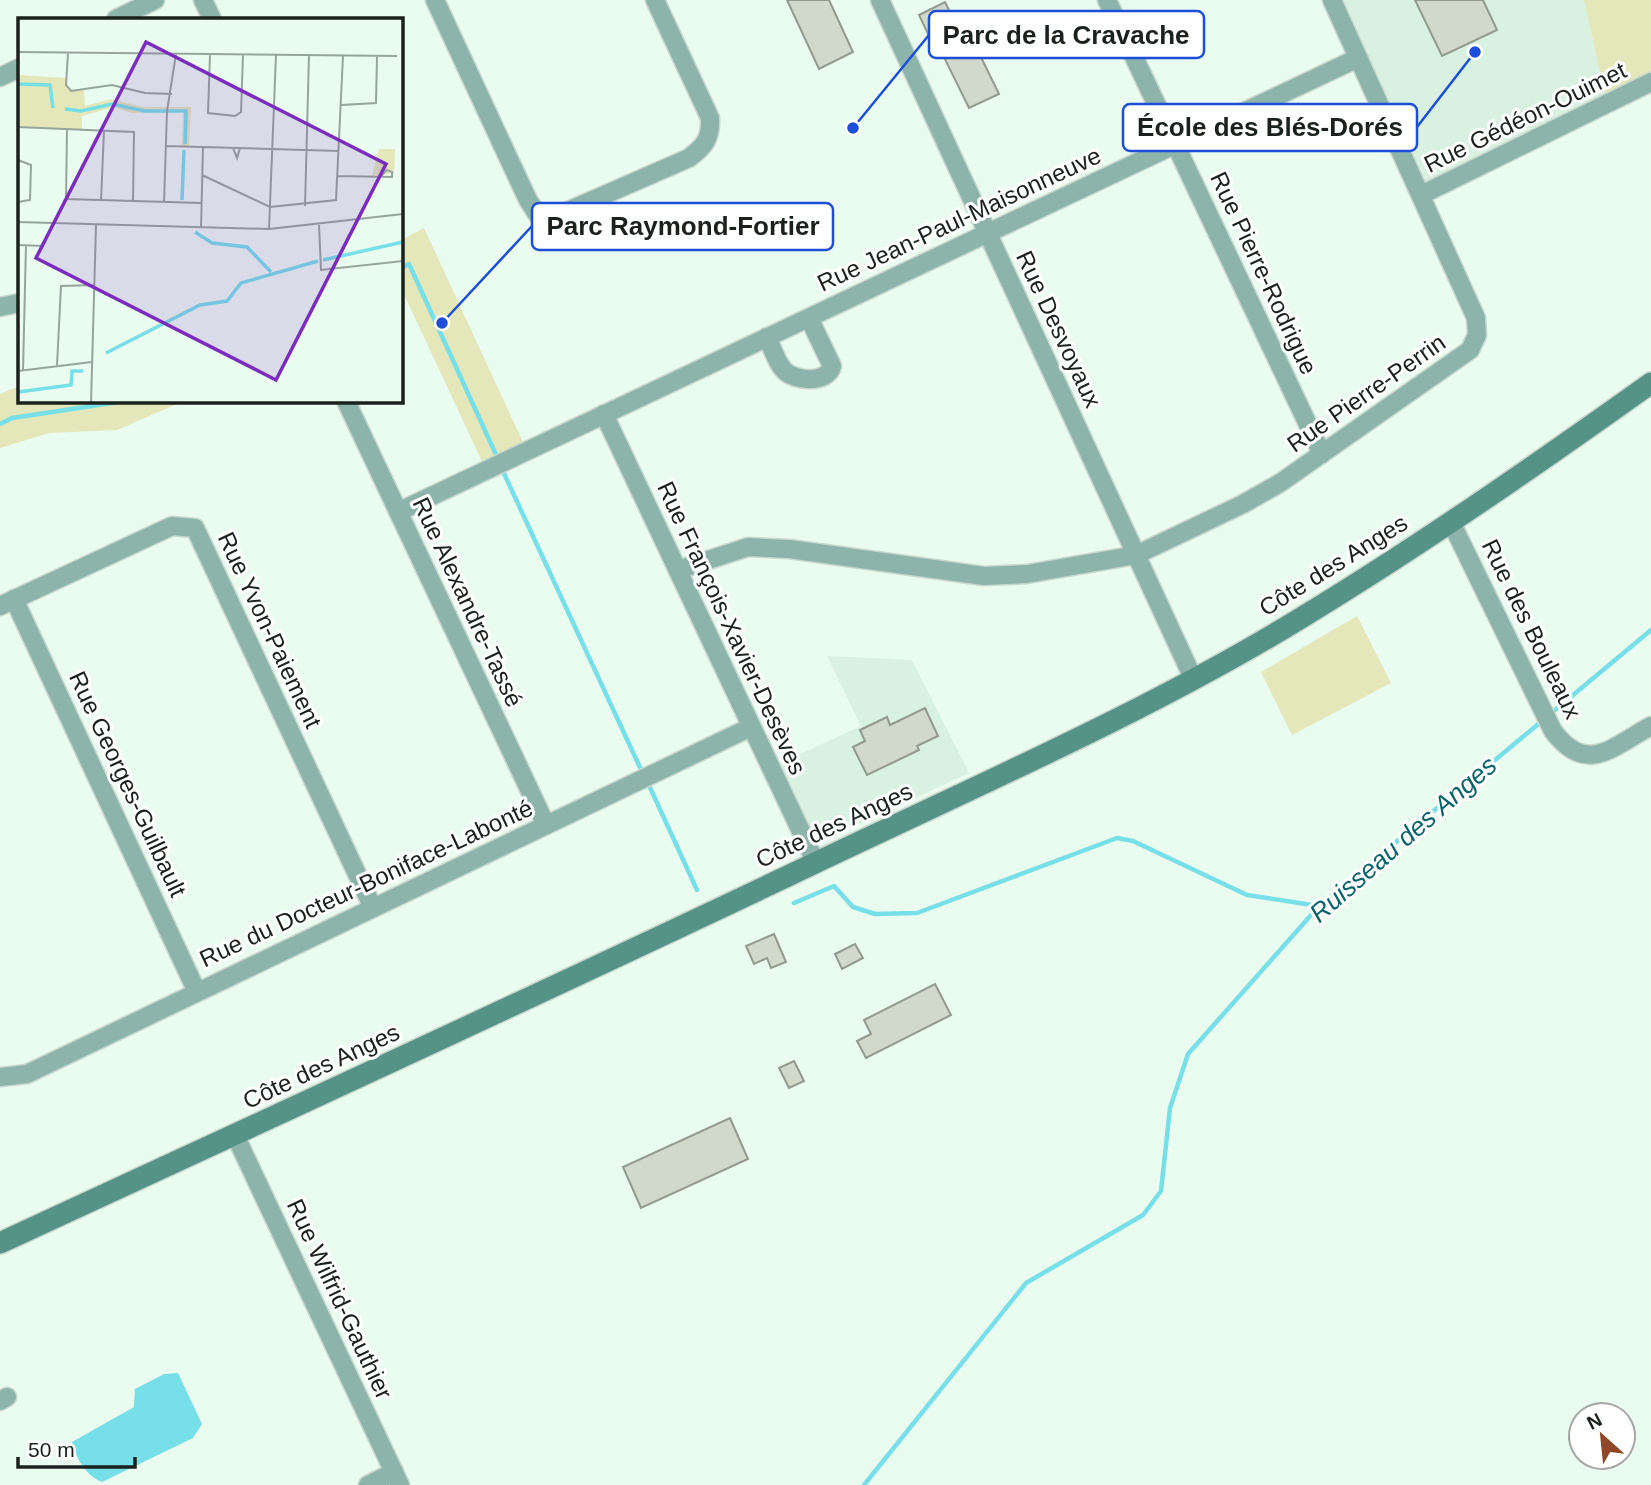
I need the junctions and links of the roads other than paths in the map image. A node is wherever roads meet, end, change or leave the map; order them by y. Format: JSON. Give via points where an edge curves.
{"nodes":[{"id":1,"x":155,"y":0,"type":"edge"},
{"id":2,"x":203,"y":0,"type":"edge"},
{"id":3,"x":435,"y":0,"type":"edge"},
{"id":4,"x":655,"y":0,"type":"edge"},
{"id":5,"x":880,"y":0,"type":"edge"},
{"id":6,"x":1107,"y":0,"type":"edge"},
{"id":7,"x":1332,"y":0,"type":"edge"},
{"id":8,"x":118,"y":18,"type":"edge"},
{"id":9,"x":212,"y":18,"type":"edge"},
{"id":10,"x":1359,"y":58,"type":"junction"},
{"id":11,"x":18,"y":68,"type":"edge"},
{"id":12,"x":0,"y":77,"type":"edge"},
{"id":13,"x":1651,"y":82,"type":"edge"},
{"id":14,"x":1175,"y":144,"type":"junction"},
{"id":15,"x":1421,"y":195,"type":"junction"},
{"id":16,"x":988,"y":233,"type":"junction"},
{"id":17,"x":18,"y":303,"type":"edge"},
{"id":18,"x":0,"y":307,"type":"edge"},
{"id":19,"x":809,"y":318,"type":"junction"},
{"id":20,"x":768,"y":337,"type":"junction"},
{"id":21,"x":1651,"y":383,"type":"edge"},
{"id":22,"x":345,"y":402,"type":"edge"},
{"id":23,"x":604,"y":414,"type":"junction"},
{"id":24,"x":1322,"y":454,"type":"junction"},
{"id":25,"x":398,"y":512,"type":"junction"},
{"id":26,"x":1451,"y":522,"type":"junction"},
{"id":27,"x":1136,"y":555,"type":"junction"},
{"id":28,"x":678,"y":570,"type":"junction"},
{"id":29,"x":7,"y":603,"type":"edge"},
{"id":30,"x":1193,"y":678,"type":"junction"},
{"id":31,"x":1651,"y":726,"type":"edge"},
{"id":32,"x":751,"y":727,"type":"junction"},
{"id":33,"x":546,"y":825,"type":"junction"},
{"id":34,"x":816,"y":863,"type":"junction"},
{"id":35,"x":373,"y":908,"type":"junction"},
{"id":36,"x":196,"y":990,"type":"junction"},
{"id":37,"x":0,"y":1077,"type":"edge"},
{"id":38,"x":235,"y":1135,"type":"junction"},
{"id":39,"x":0,"y":1244,"type":"edge"},
{"id":40,"x":397,"y":1479,"type":"edge"},
{"id":41,"x":368,"y":1485,"type":"edge"}],
"edges":[{"from":1,"to":8,"type":"street"},
{"from":2,"to":9,"type":"street"},
{"from":3,"to":4,"type":"street","via":[[528,200],[537,214],[554,217],[689,158],[705,145],[710,118]]},
{"from":5,"to":16,"type":"street","name":"Rue Desvoyaux"},
{"from":6,"to":14,"type":"street","name":"Rue Pierre-Rodrigue"},
{"from":7,"to":10,"type":"street","name":"Rue Pierre-Perrin"},
{"from":10,"to":14,"type":"street","name":"Rue Jean-Paul-Maisonneuve"},
{"from":10,"to":15,"type":"street","name":"Rue Pierre-Perrin"},
{"from":11,"to":12,"type":"street"},
{"from":13,"to":15,"type":"street","name":"Rue Gédéon-Ouimet"},
{"from":14,"to":16,"type":"street","name":"Rue Jean-Paul-Maisonneuve"},
{"from":14,"to":24,"type":"street","name":"Rue Pierre-Rodrigue"},
{"from":15,"to":24,"type":"street","name":"Rue Pierre-Perrin","via":[[1476,318],[1477,335],[1470,349]]},
{"from":16,"to":19,"type":"street","name":"Rue Jean-Paul-Maisonneuve"},
{"from":16,"to":27,"type":"street","name":"Rue Desvoyaux"},
{"from":17,"to":18,"type":"street"},
{"from":19,"to":20,"type":"street","name":"Rue Jean-Paul-Maisonneuve"},
{"from":19,"to":20,"type":"street","name":"Rue Jean-Paul-Maisonneuve","via":[[832,366],[821,379],[792,376],[783,370]]},
{"from":20,"to":23,"type":"street","name":"Rue Jean-Paul-Maisonneuve"},
{"from":21,"to":26,"type":"street","name":"Côte des Anges"},
{"from":22,"to":25,"type":"street","name":"Rue Alexandre-Tassé"},
{"from":23,"to":25,"type":"street","name":"Rue Jean-Paul-Maisonneuve"},
{"from":23,"to":28,"type":"street","name":"Rue François-Xavier-Desèves"},
{"from":24,"to":27,"type":"street","name":"Rue Pierre-Perrin","via":[[1243,504]]},
{"from":25,"to":33,"type":"street","name":"Rue Alexandre-Tassé"},
{"from":26,"to":30,"type":"street","name":"Côte des Anges","via":[[1298,620]]},
{"from":26,"to":31,"type":"street","name":"Rue des Bouleaux","via":[[1553,731],[1566,748],[1575,754],[1599,754]]},
{"from":27,"to":28,"type":"street","name":"Rue Pierre-Perrin","via":[[1027,574],[984,576],[748,547]]},
{"from":27,"to":30,"type":"street","name":"Rue Desvoyaux"},
{"from":28,"to":32,"type":"street","name":"Rue François-Xavier-Desèves"},
{"from":29,"to":35,"type":"street","name":"Rue Yvon-Paiement","via":[[172,526],[195,528]]},
{"from":29,"to":36,"type":"street","name":"Rue Georges-Guilbault"},
{"from":30,"to":34,"type":"street","name":"Côte des Anges"},
{"from":32,"to":33,"type":"street","name":"Rue du Docteur-Boniface-Labonté"},
{"from":32,"to":34,"type":"street","name":"Rue François-Xavier-Desèves"},
{"from":33,"to":35,"type":"street","name":"Rue du Docteur-Boniface-Labonté"},
{"from":34,"to":38,"type":"street","name":"Côte des Anges"},
{"from":35,"to":36,"type":"street","name":"Rue du Docteur-Boniface-Labonté"},
{"from":36,"to":37,"type":"street","name":"Rue du Docteur-Boniface-Labonté","via":[[27,1073]]},
{"from":38,"to":39,"type":"street","name":"Côte des Anges"},
{"from":38,"to":40,"type":"street","name":"Rue Wilfrid-Gauthier"},
{"from":40,"to":41,"type":"street"}]}
